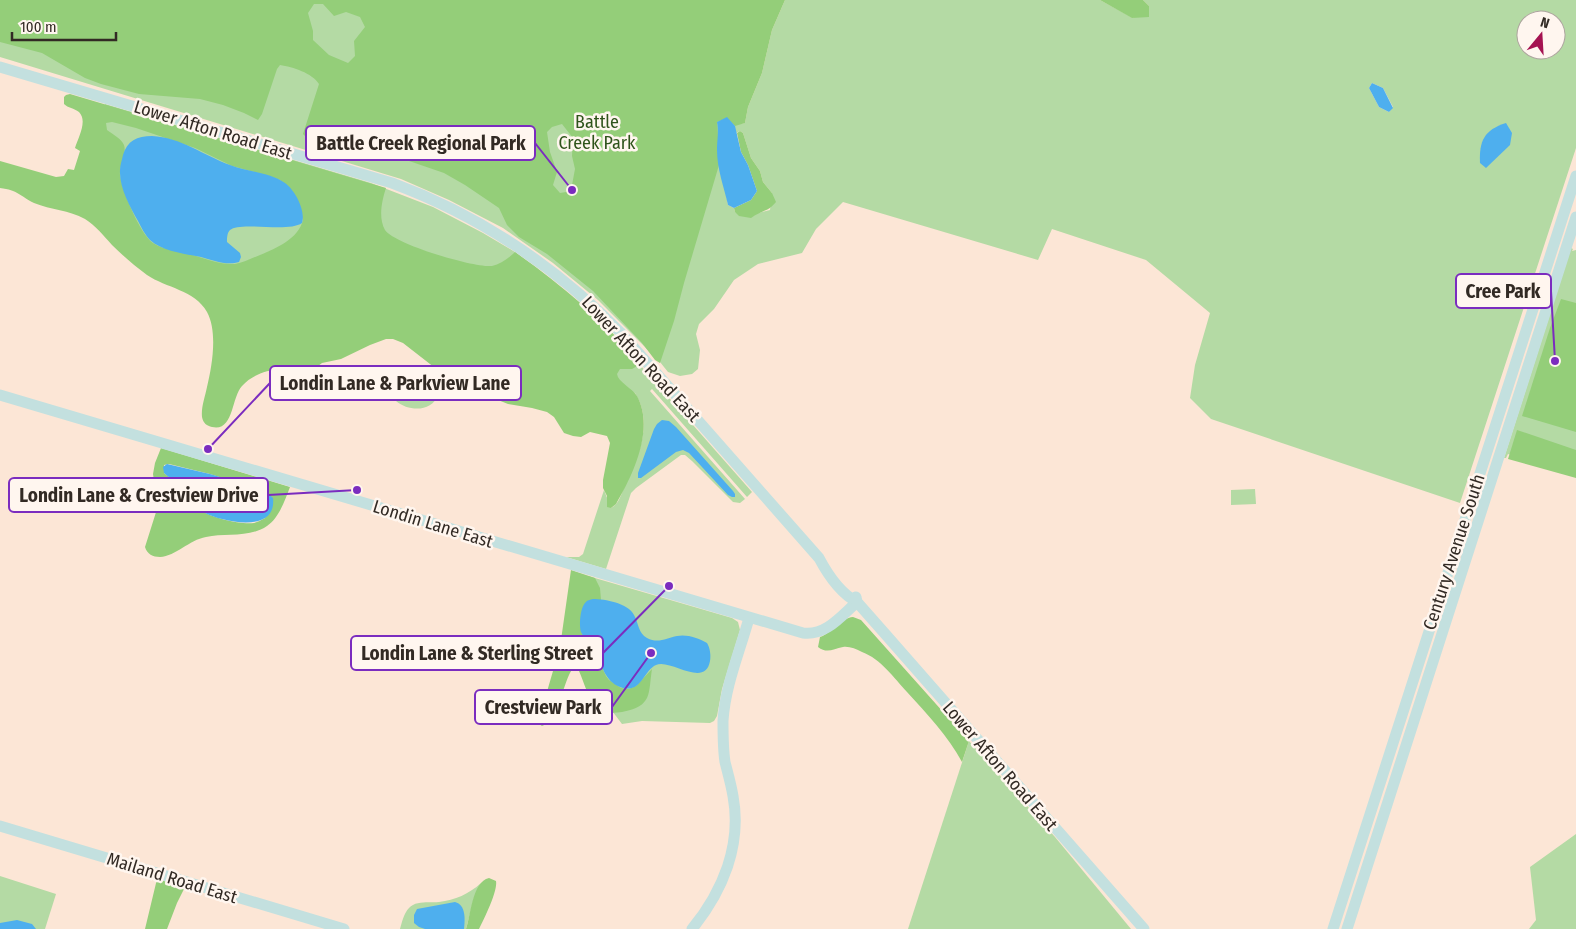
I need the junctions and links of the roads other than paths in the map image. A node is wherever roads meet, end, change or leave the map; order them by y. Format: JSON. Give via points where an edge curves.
{"nodes":[{"id":1,"x":0,"y":67,"type":"edge"},
{"id":2,"x":1576,"y":176,"type":"edge"},
{"id":3,"x":1576,"y":217,"type":"edge"},
{"id":4,"x":0,"y":395,"type":"edge"},
{"id":5,"x":857,"y":602,"type":"junction"},
{"id":6,"x":749,"y":618,"type":"junction"},
{"id":7,"x":0,"y":826,"type":"edge"},
{"id":8,"x":344,"y":929,"type":"edge"},
{"id":9,"x":692,"y":929,"type":"edge"},
{"id":10,"x":1144,"y":929,"type":"edge"},
{"id":11,"x":1333,"y":929,"type":"edge"},
{"id":12,"x":1347,"y":929,"type":"edge"}],
"edges":[{"from":1,"to":5,"type":"main road","name":"Lower Afton Road East","via":[[378,179],[438,202],[493,231],[550,270],[604,316],[819,558],[854,592]]},
{"from":2,"to":11,"type":"main road","name":"Century Avenue South"},
{"from":3,"to":12,"type":"main road","name":"Century Avenue South"},
{"from":4,"to":6,"type":"main road","name":"Londin Lane East"},
{"from":5,"to":6,"type":"main road","name":"Londin Lane East","via":[[830,626],[816,633],[802,634]]},
{"from":5,"to":10,"type":"main road","name":"Lower Afton Road East"},
{"from":6,"to":9,"type":"main road","via":[[726,695],[723,718],[724,753],[735,810],[733,846],[719,888]]},
{"from":7,"to":8,"type":"main road","name":"Mailand Road East"}]}
